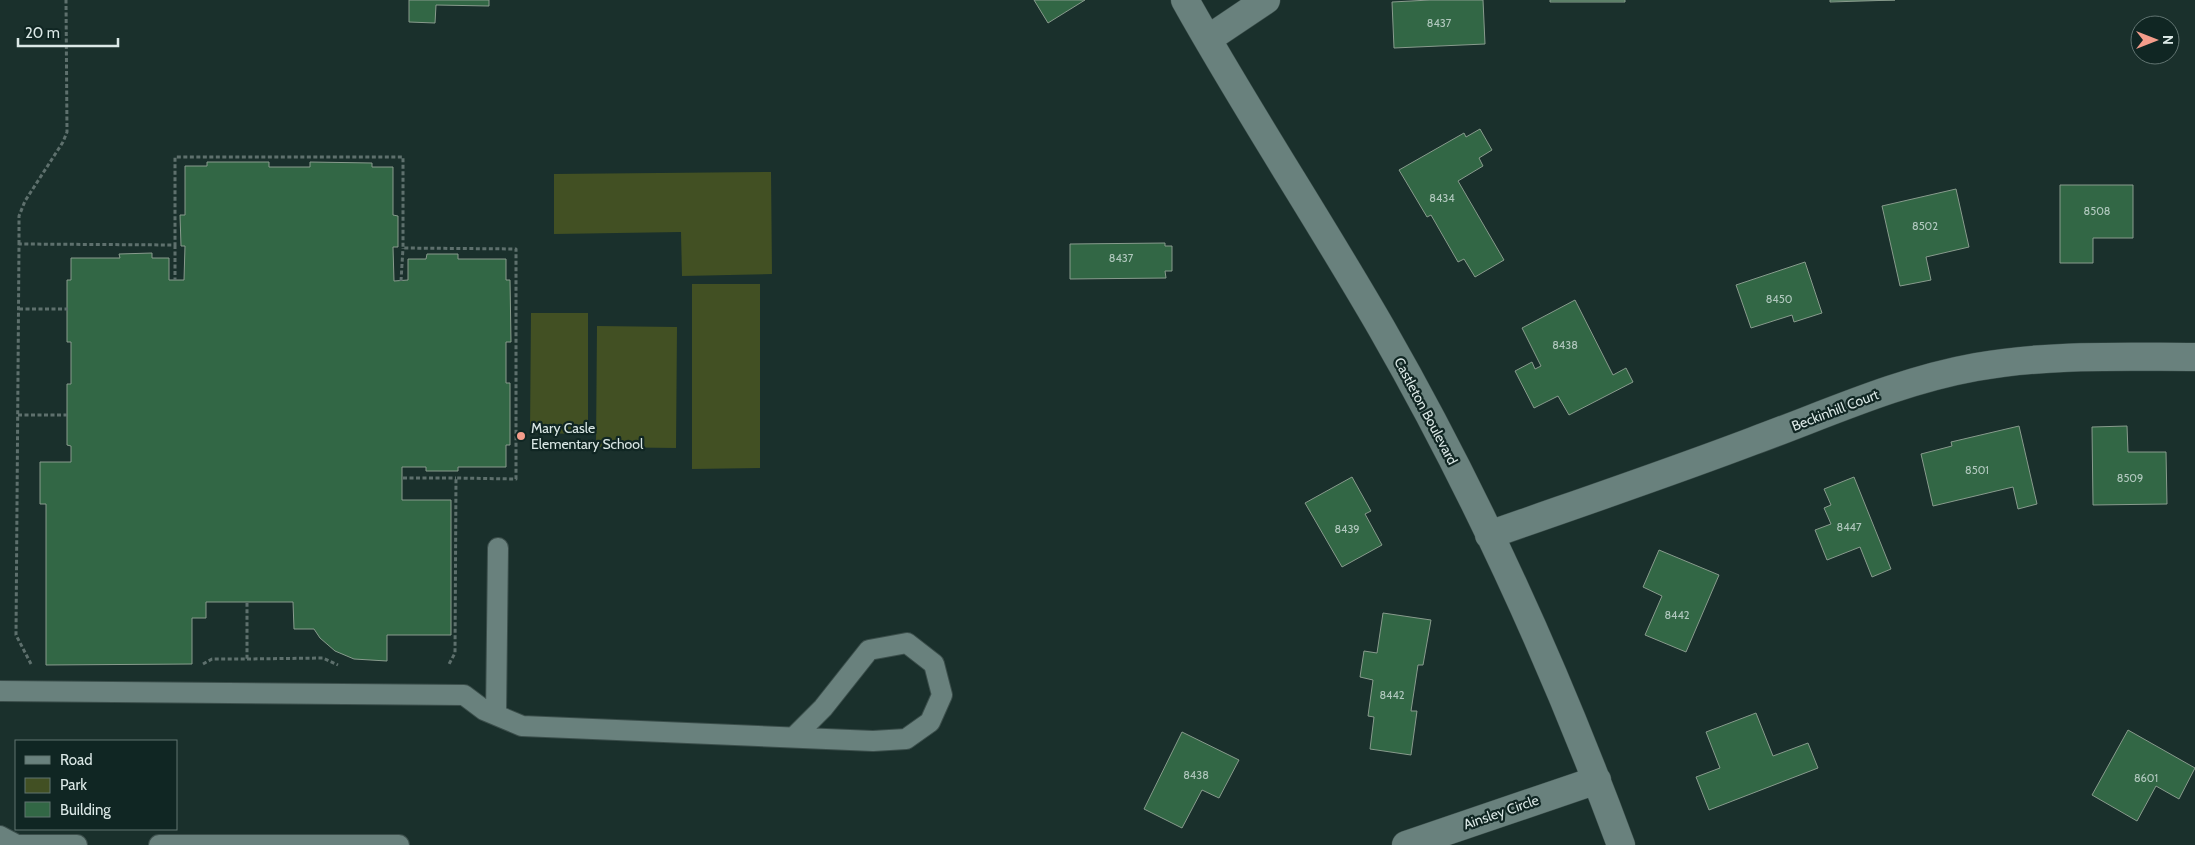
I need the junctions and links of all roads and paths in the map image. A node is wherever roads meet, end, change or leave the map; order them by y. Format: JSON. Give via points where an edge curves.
{"nodes":[{"id":1,"x":66,"y":0,"type":"edge"},
{"id":2,"x":1185,"y":0,"type":"edge"},
{"id":3,"x":1266,"y":0,"type":"edge"},
{"id":4,"x":1208,"y":38,"type":"junction"},
{"id":5,"x":19,"y":244,"type":"junction"},
{"id":6,"x":175,"y":245,"type":"junction"},
{"id":7,"x":403,"y":248,"type":"junction"},
{"id":8,"x":175,"y":280,"type":"dead end"},
{"id":9,"x":401,"y":281,"type":"dead end"},
{"id":10,"x":18,"y":309,"type":"junction"},
{"id":11,"x":68,"y":309,"type":"dead end"},
{"id":12,"x":2195,"y":357,"type":"edge"},
{"id":13,"x":67,"y":415,"type":"dead end"},
{"id":14,"x":18,"y":416,"type":"junction"},
{"id":15,"x":403,"y":478,"type":"dead end"},
{"id":16,"x":456,"y":478,"type":"junction"},
{"id":17,"x":1489,"y":535,"type":"junction"},
{"id":18,"x":498,"y":548,"type":"dead end"},
{"id":19,"x":247,"y":602,"type":"dead end"},
{"id":20,"x":247,"y":659,"type":"junction"},
{"id":21,"x":38,"y":666,"type":"dead end"},
{"id":22,"x":439,"y":666,"type":"dead end"},
{"id":23,"x":197,"y":668,"type":"dead end"},
{"id":24,"x":343,"y":668,"type":"dead end"},
{"id":25,"x":0,"y":691,"type":"edge"},
{"id":26,"x":496,"y":715,"type":"junction"},
{"id":27,"x":794,"y":737,"type":"junction"},
{"id":28,"x":1597,"y":780,"type":"junction"},
{"id":29,"x":0,"y":836,"type":"edge"},
{"id":30,"x":76,"y":845,"type":"edge"},
{"id":31,"x":158,"y":845,"type":"edge"},
{"id":32,"x":399,"y":845,"type":"edge"},
{"id":33,"x":1406,"y":845,"type":"edge"},
{"id":34,"x":1620,"y":845,"type":"edge"}],
"edges":[{"from":1,"to":5,"type":"path","via":[[67,132],[25,201],[19,216]]},
{"from":2,"to":4,"type":"street","name":"Castleton Boulevard"},
{"from":3,"to":4,"type":"street"},
{"from":4,"to":17,"type":"street","name":"Castleton Boulevard","via":[[1381,328]]},
{"from":5,"to":6,"type":"path"},
{"from":5,"to":10,"type":"path"},
{"from":6,"to":7,"type":"path","via":[[175,157],[403,157]]},
{"from":6,"to":8,"type":"path"},
{"from":7,"to":9,"type":"path"},
{"from":7,"to":16,"type":"path","via":[[516,249],[516,479]]},
{"from":10,"to":11,"type":"path"},
{"from":10,"to":14,"type":"path"},
{"from":12,"to":17,"type":"street","name":"Beckinhill Court","via":[[2053,358],[1975,367],[1935,376],[1867,397],[1754,441]]},
{"from":13,"to":14,"type":"path"},
{"from":14,"to":21,"type":"path","via":[[16,636],[31,663]]},
{"from":15,"to":16,"type":"path"},
{"from":16,"to":22,"type":"path","via":[[454,653],[449,666]]},
{"from":17,"to":28,"type":"street","name":"Castleton Boulevard","via":[[1531,620]]},
{"from":18,"to":26,"type":"lane"},
{"from":19,"to":20,"type":"path"},
{"from":20,"to":23,"type":"path","via":[[212,660]]},
{"from":20,"to":24,"type":"path","via":[[323,658]]},
{"from":25,"to":26,"type":"lane","via":[[464,696]]},
{"from":26,"to":27,"type":"lane","via":[[522,726]]},
{"from":27,"to":27,"type":"lane","via":[[906,739],[930,722],[942,695],[934,664],[907,643],[869,650],[823,708]]},
{"from":28,"to":33,"type":"street","name":"Ainsley Circle"},
{"from":28,"to":34,"type":"street","name":"Castleton Boulevard"},
{"from":29,"to":30,"type":"lane","via":[[17,845]]},
{"from":31,"to":32,"type":"lane"}]}
